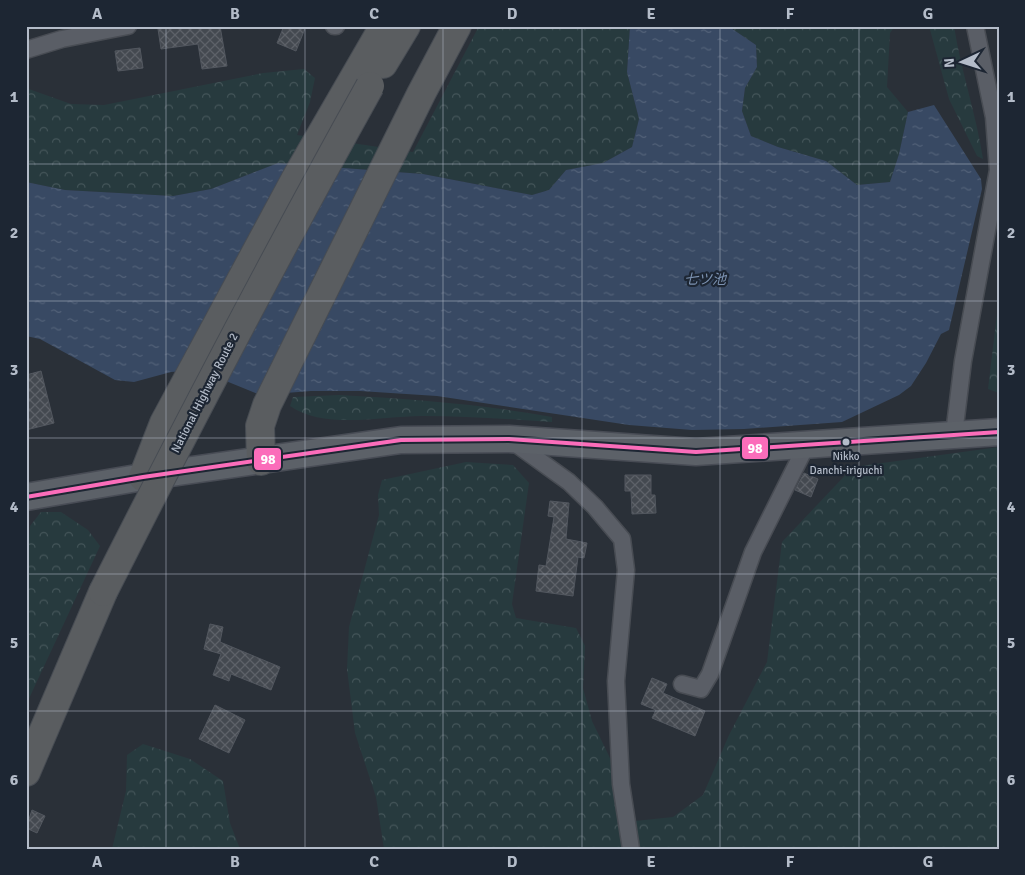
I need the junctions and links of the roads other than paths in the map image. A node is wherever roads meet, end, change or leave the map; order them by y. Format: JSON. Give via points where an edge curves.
{"nodes":[{"id":1,"x":128,"y":26,"type":"edge"},
{"id":2,"x":384,"y":26,"type":"edge"},
{"id":3,"x":406,"y":26,"type":"edge"},
{"id":4,"x":457,"y":26,"type":"edge"},
{"id":5,"x":975,"y":26,"type":"edge"},
{"id":6,"x":61,"y":33,"type":"edge"},
{"id":7,"x":26,"y":50,"type":"edge"},
{"id":8,"x":999,"y":432,"type":"edge"},
{"id":9,"x":954,"y":434,"type":"junction"},
{"id":10,"x":509,"y":439,"type":"junction"},
{"id":11,"x":807,"y":444,"type":"junction"},
{"id":12,"x":261,"y":461,"type":"junction"},
{"id":13,"x":143,"y":477,"type":"junction"},
{"id":14,"x":26,"y":497,"type":"edge"},
{"id":15,"x":682,"y":684,"type":"dead end"},
{"id":16,"x":26,"y":772,"type":"edge"},
{"id":17,"x":631,"y":849,"type":"edge"}],
"edges":[{"from":1,"to":6,"type":"street"},
{"from":2,"to":13,"type":"highway","via":[[331,114],[164,423]]},
{"from":3,"to":16,"type":"highway","name":"National Highway Route 2","bridge":true,"via":[[304,203],[202,397],[103,592]]},
{"from":4,"to":12,"type":"highway","via":[[267,405],[260,426]]},
{"from":5,"to":9,"type":"street","via":[[994,117],[998,170],[963,360]]},
{"from":6,"to":7,"type":"street"},
{"from":8,"to":9,"type":"main road"},
{"from":9,"to":11,"type":"main road"},
{"from":10,"to":11,"type":"main road","via":[[696,452]]},
{"from":10,"to":12,"type":"main road","via":[[401,440]]},
{"from":10,"to":17,"type":"street","via":[[570,482],[622,539],[626,570],[616,681],[622,784]]},
{"from":11,"to":15,"type":"street","via":[[753,552],[710,674],[701,689]]},
{"from":12,"to":13,"type":"main road"},
{"from":13,"to":14,"type":"main road"}]}
